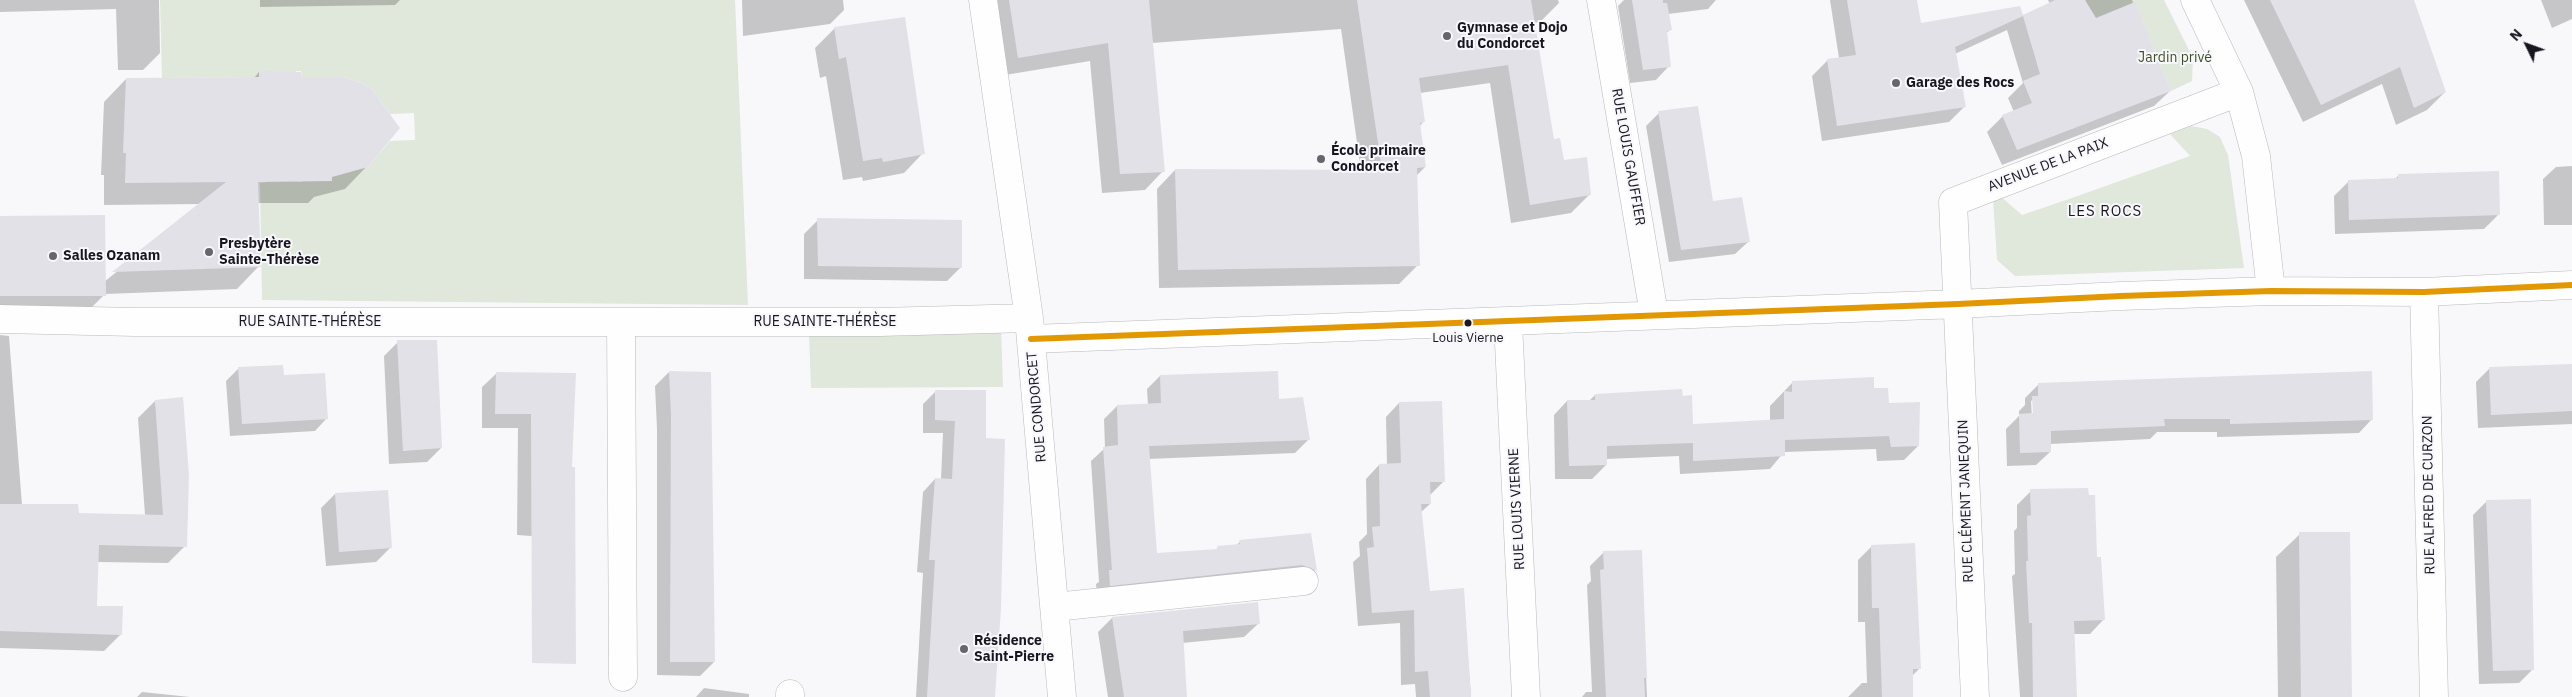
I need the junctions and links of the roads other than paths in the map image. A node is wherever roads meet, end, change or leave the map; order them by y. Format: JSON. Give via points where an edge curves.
{"nodes":[{"id":1,"x":983,"y":0,"type":"edge"},
{"id":2,"x":1600,"y":0,"type":"edge"},
{"id":3,"x":2195,"y":0,"type":"edge"},
{"id":4,"x":2239,"y":92,"type":"junction"},
{"id":5,"x":2572,"y":285,"type":"edge"},
{"id":6,"x":2271,"y":291,"type":"junction"},
{"id":7,"x":2424,"y":292,"type":"junction"},
{"id":8,"x":1958,"y":304,"type":"junction"},
{"id":9,"x":1654,"y":314,"type":"junction"},
{"id":10,"x":0,"y":319,"type":"edge"},
{"id":11,"x":620,"y":322,"type":"junction"},
{"id":12,"x":1508,"y":322,"type":"junction"},
{"id":13,"x":1030,"y":329,"type":"junction"},
{"id":14,"x":1304,"y":581,"type":"dead end"},
{"id":15,"x":1054,"y":608,"type":"junction"},
{"id":16,"x":622,"y":677,"type":"dead end"},
{"id":17,"x":1062,"y":697,"type":"edge"},
{"id":18,"x":1526,"y":697,"type":"edge"},
{"id":19,"x":1975,"y":697,"type":"edge"},
{"id":20,"x":2434,"y":697,"type":"edge"}],
"edges":[{"from":1,"to":13,"type":"street","name":"RUE CONDORCET"},
{"from":2,"to":9,"type":"street","name":"RUE LOUIS GAUFFIER"},
{"from":3,"to":4,"type":"street"},
{"from":4,"to":6,"type":"street","via":[[2256,156]]},
{"from":4,"to":8,"type":"street","name":"AVENUE DE LA PAIX","via":[[1952,202]]},
{"from":5,"to":7,"type":"street"},
{"from":6,"to":7,"type":"street"},
{"from":6,"to":8,"type":"street"},
{"from":7,"to":20,"type":"street","name":"RUE ALFRED DE CURZON"},
{"from":8,"to":9,"type":"street"},
{"from":8,"to":19,"type":"street","name":"RUE CLÉMENT JANEQUIN"},
{"from":9,"to":12,"type":"street"},
{"from":10,"to":11,"type":"street","name":"RUE SAINTE-THÉRÈSE"},
{"from":11,"to":13,"type":"street","name":"RUE SAINTE-THÉRÈSE","via":[[879,322]]},
{"from":11,"to":16,"type":"street"},
{"from":12,"to":13,"type":"street"},
{"from":12,"to":18,"type":"street","name":"RUE LOUIS VIERNE"},
{"from":13,"to":15,"type":"street","name":"RUE CONDORCET"},
{"from":14,"to":15,"type":"street"},
{"from":15,"to":17,"type":"street","name":"RUE CONDORCET"}]}
